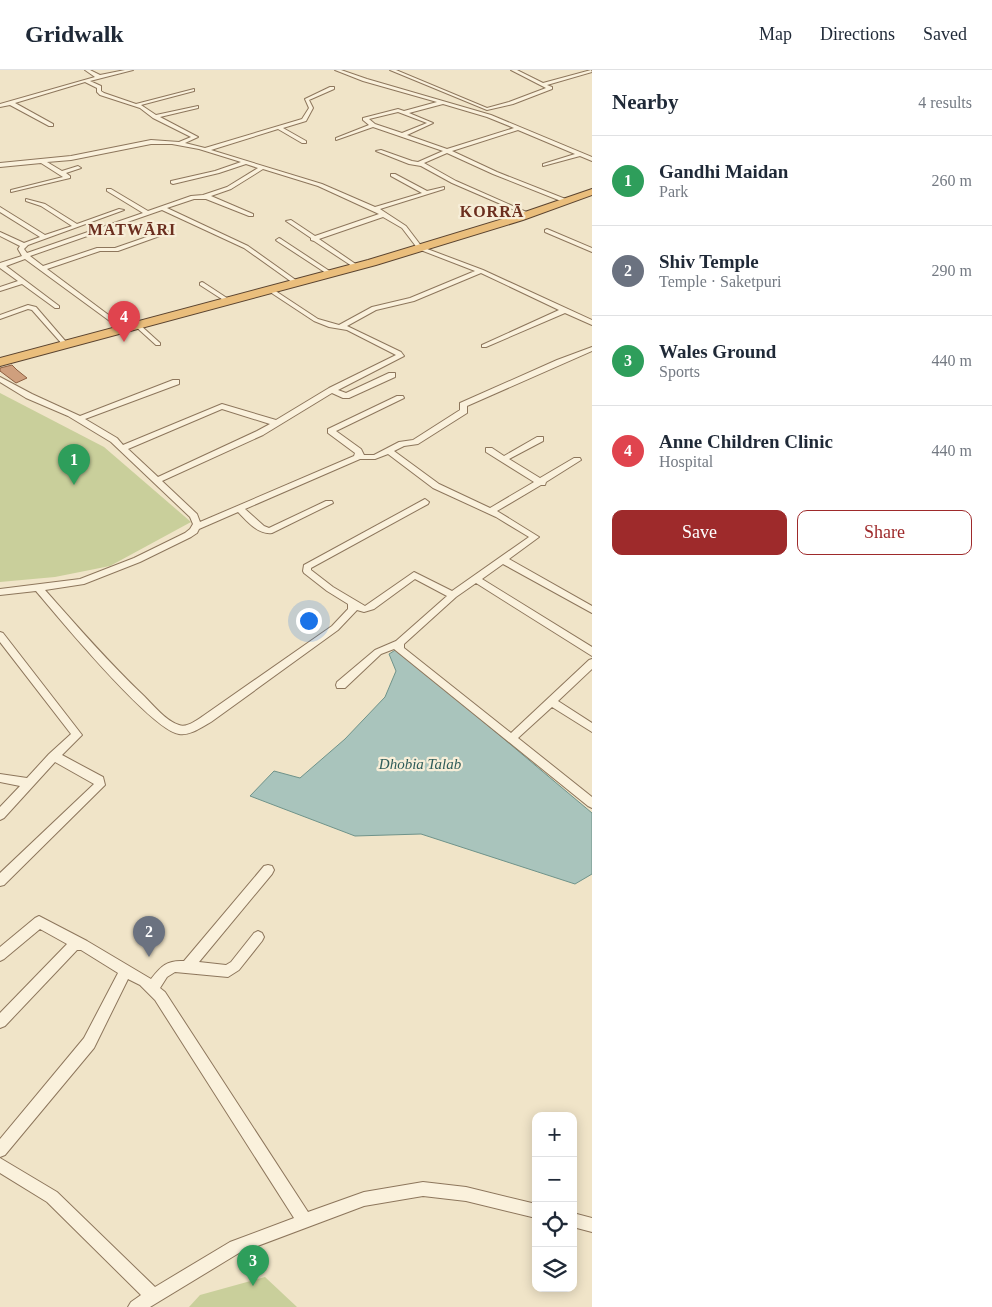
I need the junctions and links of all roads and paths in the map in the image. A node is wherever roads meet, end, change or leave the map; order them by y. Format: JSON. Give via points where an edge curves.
{"nodes":[{"id":1,"x":87,"y":70,"type":"edge"},
{"id":2,"x":131,"y":70,"type":"edge"},
{"id":3,"x":336,"y":70,"type":"edge"},
{"id":4,"x":392,"y":70,"type":"edge"},
{"id":5,"x":513,"y":70,"type":"edge"},
{"id":6,"x":592,"y":71,"type":"edge"},
{"id":7,"x":99,"y":77,"type":"junction"},
{"id":8,"x":86,"y":82,"type":"junction"},
{"id":9,"x":545,"y":84,"type":"junction"},
{"id":10,"x":332,"y":88,"type":"dead end"},
{"id":11,"x":192,"y":90,"type":"dead end"},
{"id":12,"x":11,"y":102,"type":"junction"},
{"id":13,"x":442,"y":102,"type":"junction"},
{"id":14,"x":136,"y":105,"type":"junction"},
{"id":15,"x":0,"y":106,"type":"edge"},
{"id":16,"x":196,"y":107,"type":"dead end"},
{"id":17,"x":486,"y":109,"type":"junction"},
{"id":18,"x":406,"y":112,"type":"junction"},
{"id":19,"x":489,"y":116,"type":"junction"},
{"id":20,"x":155,"y":117,"type":"junction"},
{"id":21,"x":51,"y":125,"type":"dead end"},
{"id":22,"x":373,"y":125,"type":"junction"},
{"id":23,"x":278,"y":127,"type":"junction"},
{"id":24,"x":520,"y":128,"type":"junction"},
{"id":25,"x":402,"y":135,"type":"junction"},
{"id":26,"x":338,"y":139,"type":"dead end"},
{"id":27,"x":304,"y":142,"type":"dead end"},
{"id":28,"x":182,"y":143,"type":"junction"},
{"id":29,"x":204,"y":150,"type":"junction"},
{"id":30,"x":379,"y":151,"type":"dead end"},
{"id":31,"x":447,"y":151,"type":"junction"},
{"id":32,"x":580,"y":154,"type":"junction"},
{"id":33,"x":592,"y":159,"type":"edge"},
{"id":34,"x":43,"y":162,"type":"junction"},
{"id":35,"x":244,"y":163,"type":"junction"},
{"id":36,"x":421,"y":164,"type":"junction"},
{"id":37,"x":0,"y":165,"type":"edge"},
{"id":38,"x":545,"y":165,"type":"dead end"},
{"id":39,"x":78,"y":168,"type":"dead end"},
{"id":40,"x":261,"y":168,"type":"junction"},
{"id":41,"x":61,"y":173,"type":"junction"},
{"id":42,"x":393,"y":175,"type":"dead end"},
{"id":43,"x":173,"y":182,"type":"dead end"},
{"id":44,"x":442,"y":188,"type":"dead end"},
{"id":45,"x":109,"y":190,"type":"dead end"},
{"id":46,"x":12,"y":191,"type":"dead end"},
{"id":47,"x":425,"y":192,"type":"junction"},
{"id":48,"x":592,"y":192,"type":"edge"},
{"id":49,"x":204,"y":197,"type":"junction"},
{"id":50,"x":28,"y":200,"type":"dead end"},
{"id":51,"x":566,"y":201,"type":"junction"},
{"id":52,"x":162,"y":208,"type":"junction"},
{"id":53,"x":0,"y":209,"type":"edge"},
{"id":54,"x":375,"y":209,"type":"junction"},
{"id":55,"x":121,"y":210,"type":"dead end"},
{"id":56,"x":147,"y":214,"type":"junction"},
{"id":57,"x":251,"y":214,"type":"dead end"},
{"id":58,"x":385,"y":214,"type":"junction"},
{"id":59,"x":528,"y":214,"type":"junction"},
{"id":60,"x":289,"y":222,"type":"dead end"},
{"id":61,"x":77,"y":226,"type":"junction"},
{"id":62,"x":547,"y":231,"type":"dead end"},
{"id":63,"x":166,"y":232,"type":"dead end"},
{"id":64,"x":0,"y":234,"type":"edge"},
{"id":65,"x":44,"y":237,"type":"junction"},
{"id":66,"x":313,"y":239,"type":"junction"},
{"id":67,"x":280,"y":240,"type":"dead end"},
{"id":68,"x":23,"y":246,"type":"junction"},
{"id":69,"x":420,"y":248,"type":"junction"},
{"id":70,"x":592,"y":250,"type":"edge"},
{"id":71,"x":25,"y":257,"type":"junction"},
{"id":72,"x":0,"y":265,"type":"edge"},
{"id":73,"x":357,"y":266,"type":"junction"},
{"id":74,"x":41,"y":270,"type":"junction"},
{"id":75,"x":481,"y":271,"type":"junction"},
{"id":76,"x":331,"y":274,"type":"junction"},
{"id":77,"x":22,"y":281,"type":"junction"},
{"id":78,"x":202,"y":284,"type":"dead end"},
{"id":79,"x":298,"y":284,"type":"junction"},
{"id":80,"x":0,"y":289,"type":"edge"},
{"id":81,"x":272,"y":291,"type":"junction"},
{"id":82,"x":230,"y":302,"type":"junction"},
{"id":83,"x":57,"y":307,"type":"dead end"},
{"id":84,"x":565,"y":310,"type":"junction"},
{"id":85,"x":0,"y":316,"type":"edge"},
{"id":86,"x":592,"y":323,"type":"edge"},
{"id":87,"x":137,"y":325,"type":"junction"},
{"id":88,"x":339,"y":327,"type":"junction"},
{"id":89,"x":124,"y":329,"type":"junction"},
{"id":90,"x":65,"y":344,"type":"junction"},
{"id":91,"x":158,"y":344,"type":"dead end"},
{"id":92,"x":484,"y":346,"type":"dead end"},
{"id":93,"x":592,"y":349,"type":"edge"},
{"id":94,"x":0,"y":362,"type":"edge"},
{"id":95,"x":392,"y":375,"type":"dead end"},
{"id":96,"x":0,"y":380,"type":"edge"},
{"id":97,"x":176,"y":382,"type":"dead end"},
{"id":98,"x":332,"y":390,"type":"junction"},
{"id":99,"x":400,"y":398,"type":"dead end"},
{"id":100,"x":79,"y":419,"type":"junction"},
{"id":101,"x":276,"y":423,"type":"junction"},
{"id":102,"x":540,"y":439,"type":"dead end"},
{"id":103,"x":122,"y":448,"type":"junction"},
{"id":104,"x":388,"y":450,"type":"junction"},
{"id":105,"x":489,"y":450,"type":"dead end"},
{"id":106,"x":359,"y":457,"type":"junction"},
{"id":107,"x":504,"y":459,"type":"junction"},
{"id":108,"x":577,"y":460,"type":"dead end"},
{"id":109,"x":156,"y":481,"type":"junction"},
{"id":110,"x":542,"y":482,"type":"junction"},
{"id":111,"x":425,"y":502,"type":"dead end"},
{"id":112,"x":329,"y":503,"type":"dead end"},
{"id":113,"x":238,"y":509,"type":"junction"},
{"id":114,"x":492,"y":511,"type":"junction"},
{"id":115,"x":196,"y":527,"type":"junction"},
{"id":116,"x":502,"y":560,"type":"junction"},
{"id":117,"x":476,"y":579,"type":"junction"},
{"id":118,"x":39,"y":588,"type":"junction"},
{"id":119,"x":0,"y":592,"type":"edge"},
{"id":120,"x":454,"y":595,"type":"junction"},
{"id":121,"x":354,"y":605,"type":"junction"},
{"id":122,"x":592,"y":610,"type":"edge"},
{"id":123,"x":0,"y":636,"type":"edge"},
{"id":124,"x":399,"y":643,"type":"junction"},
{"id":125,"x":592,"y":652,"type":"edge"},
{"id":126,"x":592,"y":663,"type":"edge"},
{"id":127,"x":341,"y":685,"type":"dead end"},
{"id":128,"x":551,"y":701,"type":"junction"},
{"id":129,"x":592,"y":728,"type":"edge"},
{"id":130,"x":512,"y":738,"type":"junction"},
{"id":131,"x":54,"y":756,"type":"junction"},
{"id":132,"x":0,"y":778,"type":"edge"},
{"id":133,"x":29,"y":783,"type":"junction"},
{"id":134,"x":592,"y":803,"type":"edge"},
{"id":135,"x":0,"y":815,"type":"edge"},
{"id":136,"x":268,"y":870,"type":"dead end"},
{"id":137,"x":0,"y":881,"type":"edge"},
{"id":138,"x":258,"y":937,"type":"dead end"},
{"id":139,"x":78,"y":943,"type":"junction"},
{"id":140,"x":0,"y":955,"type":"edge"},
{"id":141,"x":187,"y":967,"type":"junction"},
{"id":142,"x":126,"y":970,"type":"junction"},
{"id":143,"x":153,"y":987,"type":"junction"},
{"id":144,"x":0,"y":1022,"type":"edge"},
{"id":145,"x":0,"y":1150,"type":"edge"},
{"id":146,"x":0,"y":1165,"type":"edge"},
{"id":147,"x":532,"y":1210,"type":"edge"},
{"id":148,"x":305,"y":1221,"type":"junction"},
{"id":149,"x":577,"y":1221,"type":"edge"},
{"id":150,"x":592,"y":1225,"type":"edge"},
{"id":151,"x":153,"y":1296,"type":"junction"},
{"id":152,"x":136,"y":1307,"type":"edge"}],
"edges":[{"from":1,"to":7,"type":"street"},
{"from":2,"to":7,"type":"street"},
{"from":3,"to":13,"type":"street"},
{"from":4,"to":17,"type":"street"},
{"from":5,"to":9,"type":"street"},
{"from":6,"to":9,"type":"street"},
{"from":7,"to":8,"type":"street"},
{"from":8,"to":12,"type":"street"},
{"from":8,"to":14,"type":"street","via":[[99,87],[102,94]]},
{"from":9,"to":17,"type":"street","via":[[550,88]]},
{"from":10,"to":23,"type":"street","via":[[307,100],[311,108],[304,120]]},
{"from":11,"to":14,"type":"street"},
{"from":12,"to":15,"type":"street"},
{"from":12,"to":21,"type":"street"},
{"from":13,"to":18,"type":"street"},
{"from":13,"to":19,"type":"street"},
{"from":14,"to":20,"type":"street"},
{"from":16,"to":20,"type":"street"},
{"from":17,"to":19,"type":"street"},
{"from":18,"to":22,"type":"street","via":[[395,110],[365,119]]},
{"from":18,"to":25,"type":"street","via":[[431,123]]},
{"from":19,"to":24,"type":"street"},
{"from":20,"to":28,"type":"street","via":[[194,138]]},
{"from":22,"to":25,"type":"street"},
{"from":22,"to":26,"type":"street"},
{"from":23,"to":27,"type":"street"},
{"from":23,"to":29,"type":"street"},
{"from":24,"to":31,"type":"street"},
{"from":24,"to":32,"type":"street"},
{"from":25,"to":31,"type":"street"},
{"from":28,"to":29,"type":"street"},
{"from":28,"to":34,"type":"street","via":[[151,142]]},
{"from":29,"to":35,"type":"street"},
{"from":30,"to":36,"type":"street"},
{"from":31,"to":36,"type":"street","via":[[424,159]]},
{"from":31,"to":51,"type":"street"},
{"from":32,"to":33,"type":"street"},
{"from":32,"to":38,"type":"street"},
{"from":34,"to":37,"type":"street"},
{"from":34,"to":41,"type":"street"},
{"from":35,"to":40,"type":"street"},
{"from":35,"to":43,"type":"street"},
{"from":36,"to":59,"type":"street"},
{"from":39,"to":41,"type":"street"},
{"from":40,"to":49,"type":"street","via":[[229,188]]},
{"from":40,"to":54,"type":"street","via":[[320,186]]},
{"from":41,"to":46,"type":"street","via":[[68,177]]},
{"from":42,"to":47,"type":"street"},
{"from":44,"to":47,"type":"street"},
{"from":45,"to":56,"type":"street"},
{"from":47,"to":54,"type":"street"},
{"from":48,"to":51,"type":"highway"},
{"from":49,"to":52,"type":"street","via":[[186,199]]},
{"from":49,"to":57,"type":"street"},
{"from":50,"to":61,"type":"street","via":[[43,205]]},
{"from":51,"to":59,"type":"highway"},
{"from":52,"to":56,"type":"street"},
{"from":52,"to":79,"type":"street","via":[[251,249]]},
{"from":53,"to":65,"type":"street"},
{"from":54,"to":58,"type":"street"},
{"from":55,"to":61,"type":"street"},
{"from":56,"to":71,"type":"street"},
{"from":58,"to":66,"type":"street"},
{"from":58,"to":69,"type":"street","via":[[404,226]]},
{"from":59,"to":69,"type":"highway"},
{"from":60,"to":66,"type":"street"},
{"from":61,"to":65,"type":"street"},
{"from":62,"to":70,"type":"street"},
{"from":63,"to":74,"type":"street","via":[[118,250],[99,249]]},
{"from":64,"to":68,"type":"street"},
{"from":65,"to":68,"type":"street"},
{"from":66,"to":73,"type":"street"},
{"from":67,"to":76,"type":"street"},
{"from":68,"to":71,"type":"street","via":[[21,249]]},
{"from":69,"to":73,"type":"highway"},
{"from":69,"to":75,"type":"street"},
{"from":71,"to":72,"type":"street"},
{"from":71,"to":74,"type":"street"},
{"from":72,"to":77,"type":"street"},
{"from":73,"to":76,"type":"highway"},
{"from":74,"to":89,"type":"street"},
{"from":75,"to":84,"type":"street"},
{"from":75,"to":88,"type":"street","via":[[412,300],[374,308]]},
{"from":76,"to":79,"type":"highway"},
{"from":77,"to":80,"type":"street"},
{"from":77,"to":83,"type":"street"},
{"from":78,"to":82,"type":"street"},
{"from":79,"to":81,"type":"highway"},
{"from":81,"to":82,"type":"highway"},
{"from":81,"to":88,"type":"street","via":[[316,320]]},
{"from":82,"to":87,"type":"highway"},
{"from":84,"to":86,"type":"street"},
{"from":84,"to":92,"type":"street"},
{"from":85,"to":90,"type":"street","via":[[34,308]]},
{"from":87,"to":89,"type":"highway"},
{"from":87,"to":91,"type":"street"},
{"from":88,"to":98,"type":"street","via":[[349,328],[401,355]]},
{"from":89,"to":90,"type":"highway"},
{"from":90,"to":94,"type":"highway"},
{"from":93,"to":104,"type":"street","via":[[560,360],[463,405],[464,412],[417,441]]},
{"from":95,"to":98,"type":"street","via":[[346,396]]},
{"from":96,"to":100,"type":"street"},
{"from":97,"to":100,"type":"street"},
{"from":98,"to":101,"type":"street"},
{"from":99,"to":106,"type":"street","via":[[331,431],[358,451]]},
{"from":100,"to":103,"type":"street"},
{"from":101,"to":103,"type":"street","via":[[220,407]]},
{"from":101,"to":109,"type":"street","via":[[260,434]]},
{"from":102,"to":107,"type":"street"},
{"from":103,"to":109,"type":"street"},
{"from":104,"to":106,"type":"street","via":[[375,457]]},
{"from":104,"to":114,"type":"street","via":[[436,486]]},
{"from":105,"to":107,"type":"street"},
{"from":106,"to":113,"type":"street"},
{"from":107,"to":110,"type":"street"},
{"from":108,"to":110,"type":"street"},
{"from":109,"to":115,"type":"street","via":[[194,516]]},
{"from":110,"to":114,"type":"street"},
{"from":111,"to":121,"type":"street","via":[[307,568],[320,582]]},
{"from":112,"to":113,"type":"street","via":[[269,531]]},
{"from":113,"to":115,"type":"street"},
{"from":114,"to":116,"type":"street","via":[[535,536]]},
{"from":115,"to":118,"type":"street","via":[[188,535],[102,575],[81,582]]},
{"from":116,"to":117,"type":"street"},
{"from":116,"to":122,"type":"street"},
{"from":117,"to":120,"type":"street"},
{"from":117,"to":125,"type":"street"},
{"from":118,"to":119,"type":"street"},
{"from":118,"to":121,"type":"street","via":[[143,703],[178,730],[207,719],[335,628]]},
{"from":120,"to":121,"type":"street","via":[[414,575],[372,608]]},
{"from":120,"to":124,"type":"street"},
{"from":123,"to":131,"type":"street","via":[[78,735]]},
{"from":124,"to":127,"type":"street","via":[[378,652]]},
{"from":124,"to":130,"type":"street","via":[[401,650]]},
{"from":126,"to":128,"type":"street"},
{"from":128,"to":129,"type":"street"},
{"from":128,"to":130,"type":"street"},
{"from":130,"to":134,"type":"street"},
{"from":131,"to":133,"type":"street"},
{"from":131,"to":137,"type":"street","via":[[99,780],[100,785]]},
{"from":132,"to":133,"type":"street"},
{"from":133,"to":135,"type":"street"},
{"from":136,"to":141,"type":"street"},
{"from":138,"to":141,"type":"street","via":[[228,971]]},
{"from":139,"to":140,"type":"street","via":[[39,922]]},
{"from":139,"to":142,"type":"street"},
{"from":139,"to":144,"type":"street"},
{"from":141,"to":143,"type":"street","via":[[169,967]]},
{"from":142,"to":143,"type":"street"},
{"from":142,"to":145,"type":"street","via":[[89,1043]]},
{"from":143,"to":148,"type":"street"},
{"from":146,"to":151,"type":"street","via":[[52,1197]]},
{"from":147,"to":148,"type":"street","via":[[466,1194],[423,1189],[364,1200]]},
{"from":148,"to":151,"type":"street","via":[[235,1247]]},
{"from":149,"to":150,"type":"street"},
{"from":151,"to":152,"type":"street"}]}
